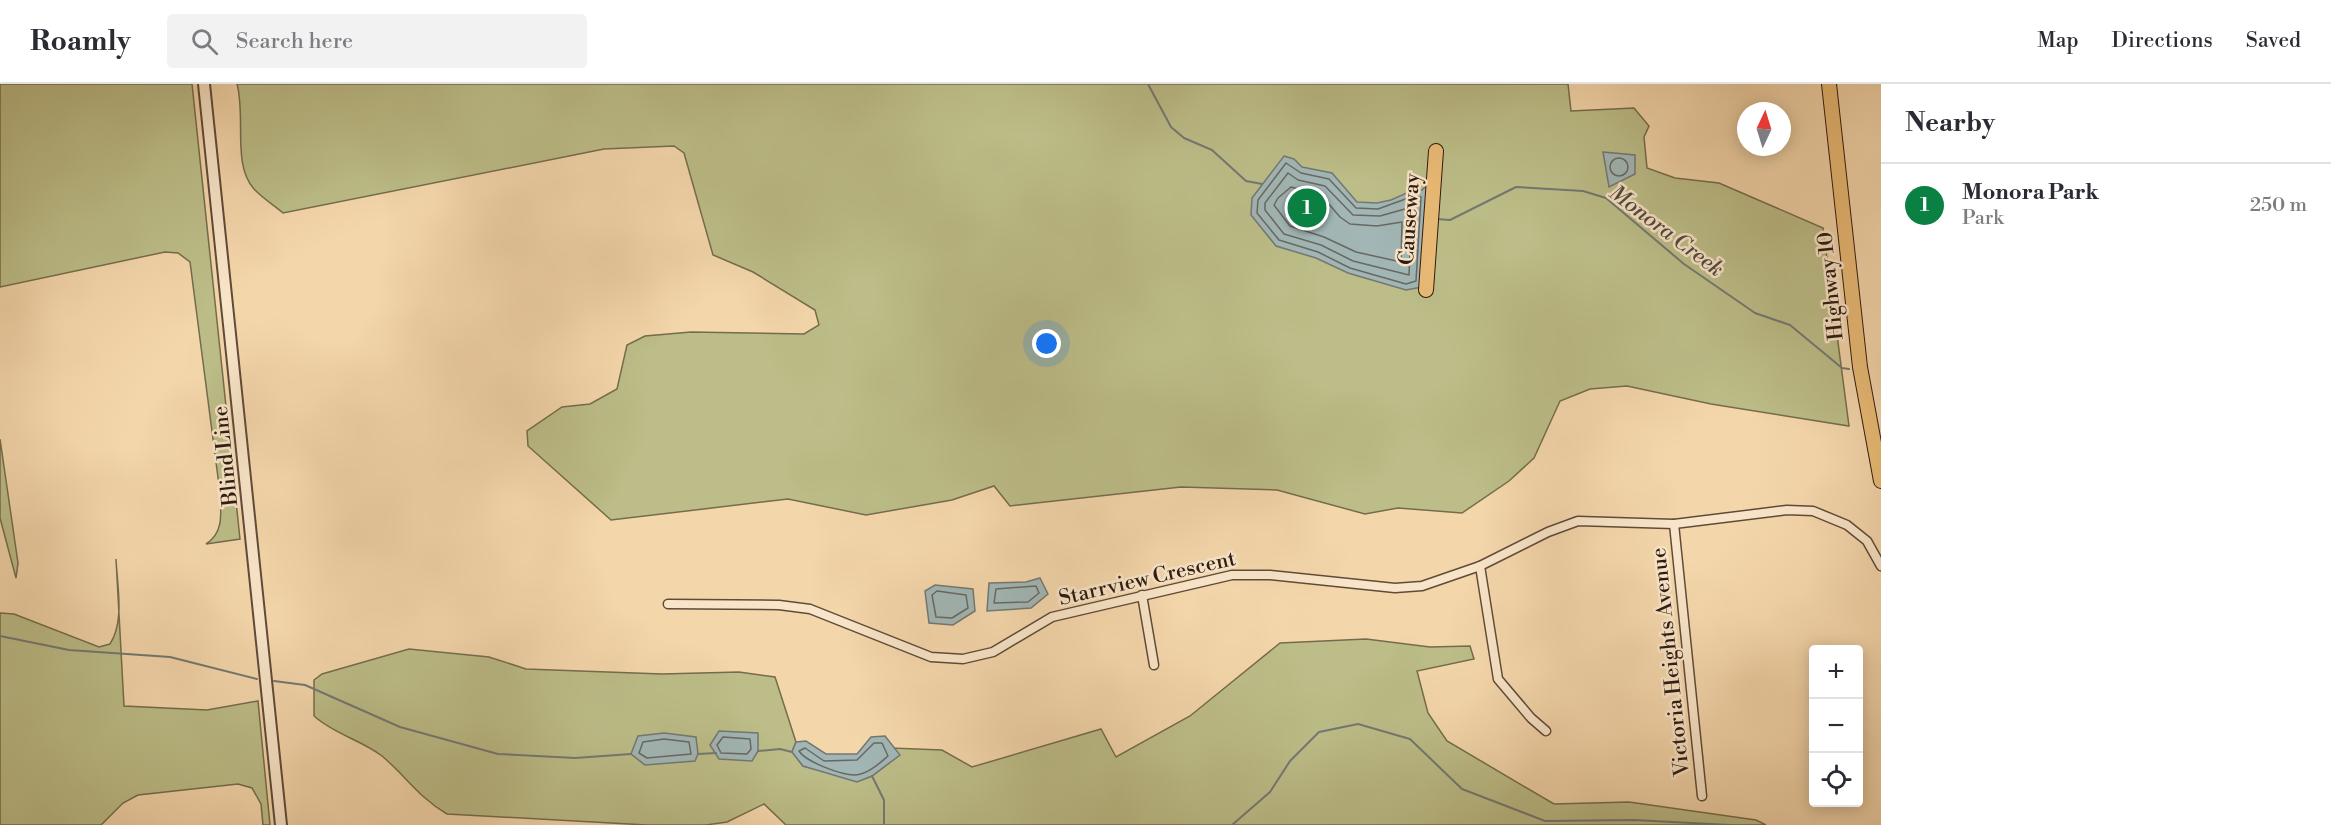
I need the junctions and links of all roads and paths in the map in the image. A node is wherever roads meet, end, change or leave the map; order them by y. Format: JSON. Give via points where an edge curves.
{"nodes":[{"id":1,"x":204,"y":84,"type":"edge"},
{"id":2,"x":1829,"y":84,"type":"edge"},
{"id":3,"x":1436,"y":151,"type":"dead end"},
{"id":4,"x":1426,"y":290,"type":"dead end"},
{"id":5,"x":1881,"y":481,"type":"edge"},
{"id":6,"x":1674,"y":524,"type":"junction"},
{"id":7,"x":1480,"y":566,"type":"junction"},
{"id":8,"x":1881,"y":566,"type":"edge"},
{"id":9,"x":1142,"y":595,"type":"junction"},
{"id":10,"x":668,"y":604,"type":"dead end"},
{"id":11,"x":1154,"y":665,"type":"dead end"},
{"id":12,"x":1546,"y":731,"type":"dead end"},
{"id":13,"x":1702,"y":796,"type":"dead end"},
{"id":14,"x":281,"y":825,"type":"edge"}],
"edges":[{"from":1,"to":14,"type":"street","name":"Blind Line"},
{"from":2,"to":5,"type":"highway","name":"Highway 10","via":[[1860,367]]},
{"from":3,"to":4,"type":"highway","name":"Causeway"},
{"from":6,"to":7,"type":"street","name":"Starrview Crescent","via":[[1574,522]]},
{"from":6,"to":8,"type":"street","name":"Starrview Crescent","via":[[1787,510],[1813,511],[1847,525],[1867,541]]},
{"from":6,"to":13,"type":"street","name":"Victoria Heights Avenue"},
{"from":7,"to":9,"type":"street","name":"Starrview Crescent","via":[[1446,580],[1410,587],[1246,573]]},
{"from":7,"to":12,"type":"street","via":[[1498,679]]},
{"from":9,"to":10,"type":"street","name":"Starrview Crescent","via":[[1052,617],[993,652],[963,659],[931,657],[810,609]]},
{"from":9,"to":11,"type":"street"}]}
